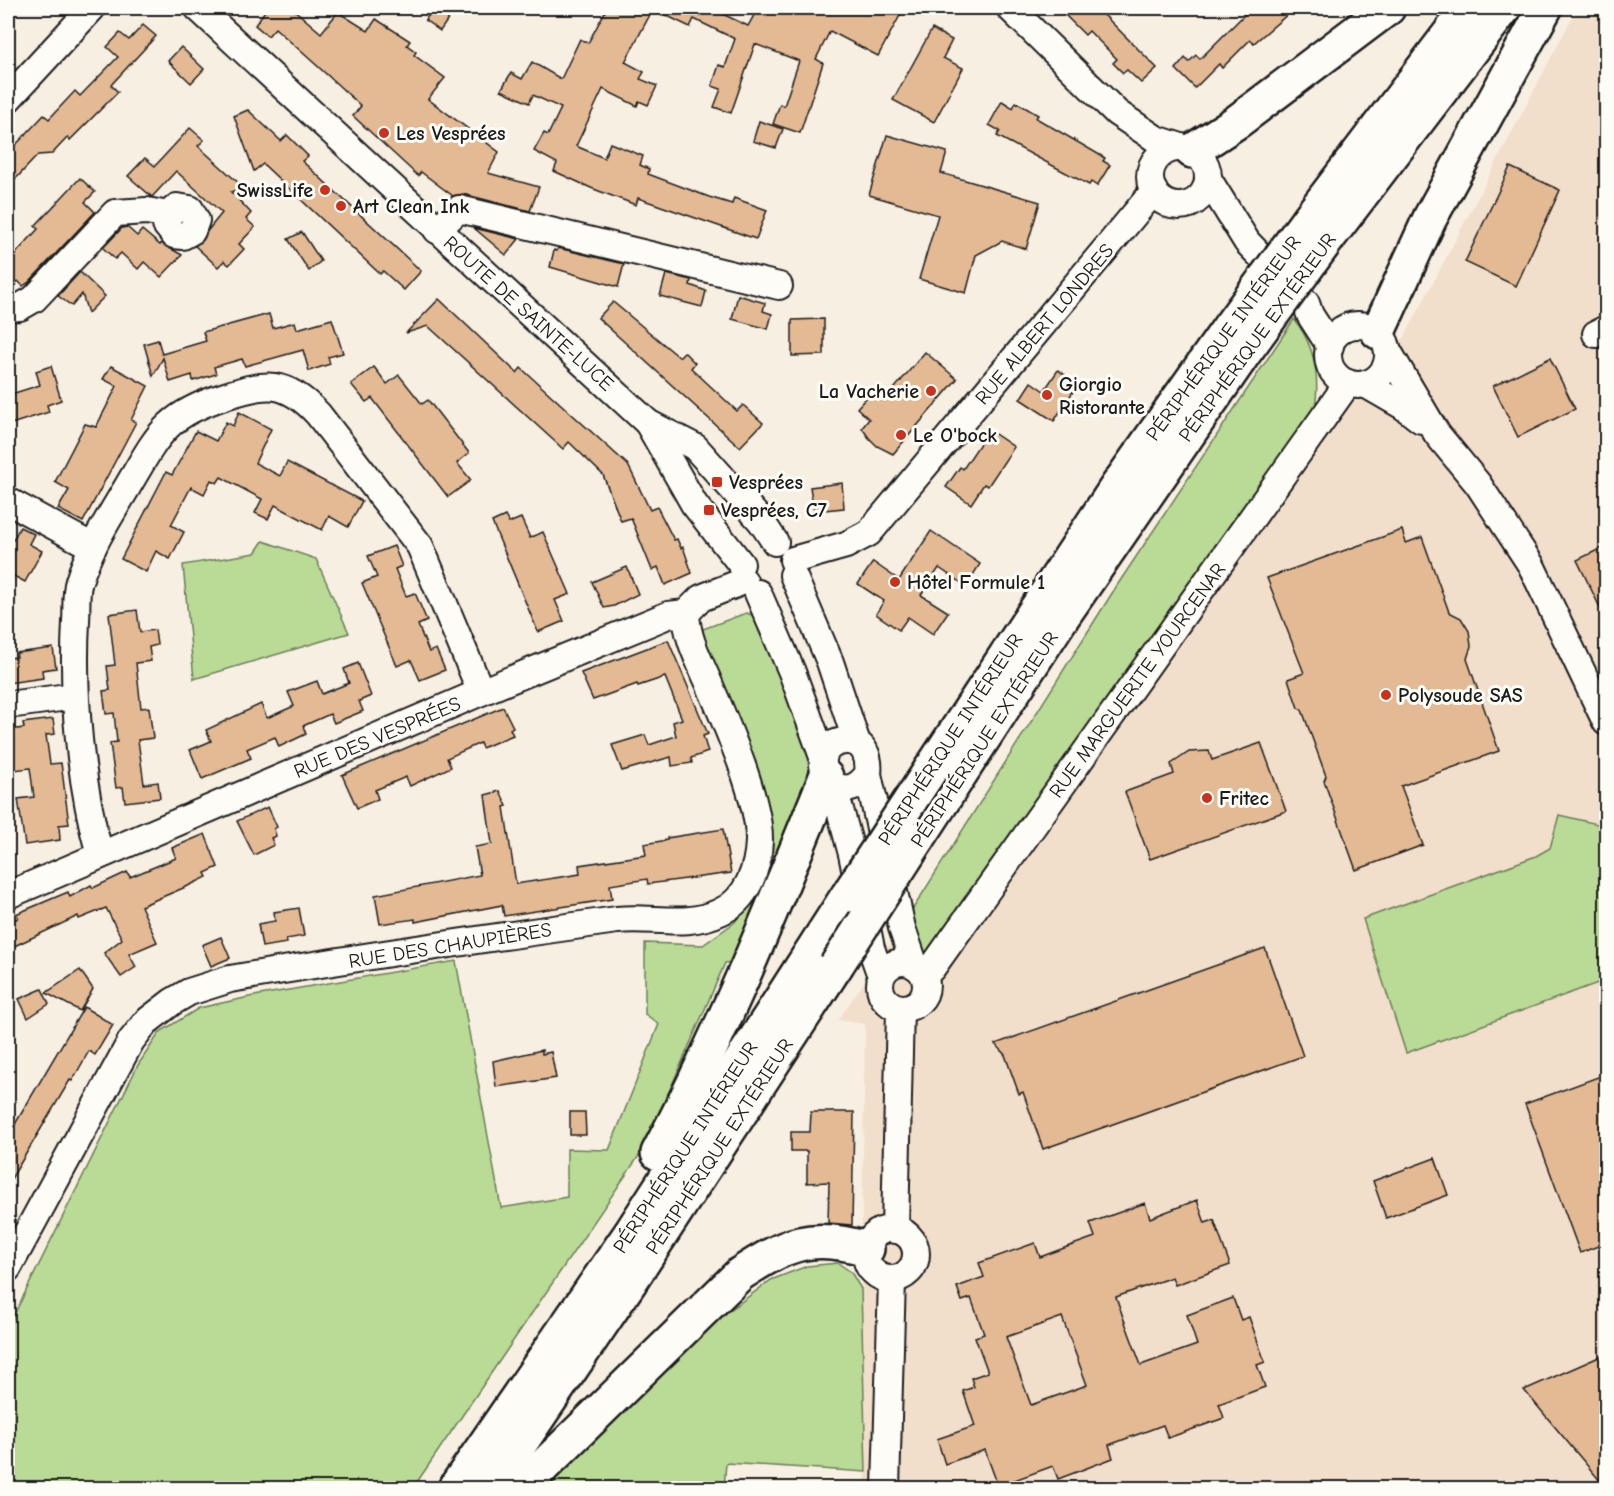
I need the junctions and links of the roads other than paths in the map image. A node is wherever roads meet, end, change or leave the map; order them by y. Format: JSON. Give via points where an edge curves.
{"nodes":[{"id":1,"x":92,"y":8,"type":"edge"},
{"id":2,"x":198,"y":8,"type":"edge"},
{"id":3,"x":1010,"y":8,"type":"edge"},
{"id":4,"x":1388,"y":8,"type":"edge"},
{"id":5,"x":1469,"y":8,"type":"edge"},
{"id":6,"x":1504,"y":8,"type":"edge"},
{"id":7,"x":1545,"y":8,"type":"edge"},
{"id":8,"x":8,"y":99,"type":"edge"},
{"id":9,"x":1117,"y":113,"type":"junction"},
{"id":10,"x":1188,"y":149,"type":"junction"},
{"id":11,"x":1208,"y":180,"type":"junction"},
{"id":12,"x":1152,"y":184,"type":"junction"},
{"id":13,"x":1182,"y":205,"type":"junction"},
{"id":14,"x":168,"y":214,"type":"dead end"},
{"id":15,"x":437,"y":230,"type":"junction"},
{"id":16,"x":1315,"y":233,"type":"junction"},
{"id":17,"x":1247,"y":242,"type":"junction"},
{"id":18,"x":779,"y":286,"type":"dead end"},
{"id":19,"x":1306,"y":303,"type":"junction"},
{"id":20,"x":8,"y":308,"type":"edge"},
{"id":21,"x":1373,"y":336,"type":"junction"},
{"id":22,"x":1238,"y":338,"type":"junction"},
{"id":23,"x":1330,"y":346,"type":"junction"},
{"id":24,"x":1357,"y":383,"type":"junction"},
{"id":25,"x":648,"y":423,"type":"junction"},
{"id":26,"x":1437,"y":434,"type":"junction"},
{"id":27,"x":8,"y":501,"type":"edge"},
{"id":28,"x":775,"y":542,"type":"junction"},
{"id":29,"x":93,"y":547,"type":"junction"},
{"id":30,"x":793,"y":568,"type":"junction"},
{"id":31,"x":748,"y":579,"type":"junction"},
{"id":32,"x":686,"y":613,"type":"junction"},
{"id":33,"x":481,"y":692,"type":"junction"},
{"id":34,"x":75,"y":696,"type":"junction"},
{"id":35,"x":8,"y":705,"type":"edge"},
{"id":36,"x":1606,"y":722,"type":"edge"},
{"id":37,"x":857,"y":743,"type":"junction"},
{"id":38,"x":827,"y":773,"type":"junction"},
{"id":39,"x":868,"y":774,"type":"junction"},
{"id":40,"x":100,"y":855,"type":"junction"},
{"id":41,"x":8,"y":895,"type":"edge"},
{"id":42,"x":920,"y":970,"type":"junction"},
{"id":43,"x":881,"y":976,"type":"junction"},
{"id":44,"x":900,"y":1008,"type":"junction"},
{"id":45,"x":895,"y":1230,"type":"junction"},
{"id":46,"x":632,"y":1231,"type":"junction"},
{"id":47,"x":867,"y":1249,"type":"junction"},
{"id":48,"x":8,"y":1268,"type":"edge"},
{"id":49,"x":892,"y":1279,"type":"junction"},
{"id":50,"x":455,"y":1488,"type":"edge"},
{"id":51,"x":490,"y":1488,"type":"edge"},
{"id":52,"x":521,"y":1488,"type":"edge"},
{"id":53,"x":886,"y":1488,"type":"edge"}],
"edges":[{"from":1,"to":8,"type":"street"},
{"from":2,"to":15,"type":"street","name":"ROUTE DE SAINTE-LUCE"},
{"from":3,"to":9,"type":"street"},
{"from":4,"to":10,"type":"highway","via":[[1238,121]]},
{"from":5,"to":16,"type":"highway","name":"PÉRIPHÉRIQUE INTÉRIEUR"},
{"from":6,"to":16,"type":"highway","name":"PÉRIPHÉRIQUE EXTÉRIEUR"},
{"from":7,"to":21,"type":"highway","via":[[1430,218]]},
{"from":9,"to":10,"type":"street","via":[[1156,139]]},
{"from":9,"to":12,"type":"street","via":[[1142,154]]},
{"from":10,"to":11,"type":"street","via":[[1205,165]]},
{"from":10,"to":12,"type":"street","via":[[1171,149],[1160,155],[1153,165]]},
{"from":11,"to":13,"type":"street","via":[[1200,196]]},
{"from":11,"to":17,"type":"street"},
{"from":12,"to":13,"type":"street","via":[[1166,202]]},
{"from":12,"to":30,"type":"street","name":"RUE ALBERT LONDRES","via":[[869,533]]},
{"from":13,"to":17,"type":"street"},
{"from":14,"to":20,"type":"street","via":[[115,213],[34,299]]},
{"from":15,"to":18,"type":"street","via":[[459,209]]},
{"from":15,"to":25,"type":"street","name":"ROUTE DE SAINTE-LUCE"},
{"from":16,"to":22,"type":"highway","name":"PÉRIPHÉRIQUE EXTÉRIEUR","bridge":true},
{"from":17,"to":19,"type":"street"},
{"from":19,"to":21,"type":"street","via":[[1321,307]]},
{"from":19,"to":23,"type":"street"},
{"from":21,"to":23,"type":"street","via":[[1336,334]]},
{"from":21,"to":24,"type":"street","via":[[1382,372]]},
{"from":21,"to":26,"type":"street"},
{"from":22,"to":46,"type":"highway","name":"PÉRIPHÉRIQUE INTÉRIEUR","bridge":true,"via":[[1116,488]]},
{"from":22,"to":51,"type":"highway","name":"PÉRIPHÉRIQUE EXTÉRIEUR","bridge":true,"via":[[836,966]]},
{"from":23,"to":24,"type":"street","via":[[1330,365],[1338,376]]},
{"from":24,"to":26,"type":"street","via":[[1403,406]]},
{"from":24,"to":42,"type":"street","name":"RUE MARGUERITE YOURCENAR","via":[[932,968]]},
{"from":25,"to":28,"type":"street","name":"ROUTE DE SAINTE-LUCE","via":[[695,447]]},
{"from":25,"to":31,"type":"street","name":"ROUTE DE SAINTE-LUCE","via":[[694,504]]},
{"from":26,"to":36,"type":"street","via":[[1478,484],[1531,565]]},
{"from":27,"to":29,"type":"street"},
{"from":28,"to":30,"type":"street","via":[[787,549]]},
{"from":28,"to":31,"type":"street","via":[[760,542],[743,557]]},
{"from":29,"to":33,"type":"street","via":[[157,438],[173,419],[194,406],[255,386],[283,387],[302,397],[318,414],[420,546]]},
{"from":29,"to":34,"type":"street","via":[[78,583]]},
{"from":30,"to":31,"type":"street","via":[[788,585],[768,595]]},
{"from":30,"to":37,"type":"street"},
{"from":31,"to":32,"type":"street","name":"RUE DES VESPRÉES","via":[[701,598]]},
{"from":31,"to":38,"type":"street","name":"ROUTE DE SAINTE-LUCE","via":[[792,672]]},
{"from":32,"to":33,"type":"street","name":"RUE DES VESPRÉES","via":[[668,615]]},
{"from":32,"to":48,"type":"street","name":"RUE DES CHAUPIÈRES","via":[[687,633],[756,812],[759,841],[755,866],[748,886],[736,902],[722,912],[692,921],[624,920],[562,928],[230,979],[189,992],[146,1022],[118,1059]]},
{"from":33,"to":40,"type":"street","name":"RUE DES VESPRÉES"},
{"from":34,"to":35,"type":"street"},
{"from":34,"to":40,"type":"street","via":[[92,827]]},
{"from":37,"to":38,"type":"street","via":[[838,742],[827,750]]},
{"from":37,"to":39,"type":"street","via":[[870,762]]},
{"from":38,"to":39,"type":"street","via":[[851,788]]},
{"from":38,"to":43,"type":"street","name":"ROUTE DE SAINTE-LUCE","via":[[852,854],[871,948]]},
{"from":38,"to":46,"type":"highway","via":[[687,1099],[633,1197]]},
{"from":39,"to":42,"type":"street","via":[[902,928]]},
{"from":40,"to":41,"type":"street","name":"RUE DES VESPRÉES"},
{"from":42,"to":43,"type":"street","via":[[906,962],[896,963]]},
{"from":42,"to":44,"type":"street","via":[[926,985],[918,1002]]},
{"from":43,"to":44,"type":"street","via":[[879,985],[885,1001]]},
{"from":44,"to":45,"type":"street"},
{"from":45,"to":47,"type":"street","via":[[880,1232]]},
{"from":45,"to":49,"type":"street","via":[[910,1238],[915,1258],[907,1273]]},
{"from":46,"to":50,"type":"highway","name":"PÉRIPHÉRIQUE INTÉRIEUR"},
{"from":47,"to":49,"type":"street","via":[[872,1270]]},
{"from":47,"to":52,"type":"highway","via":[[833,1240],[798,1242],[740,1274]]},
{"from":49,"to":53,"type":"street"}]}
